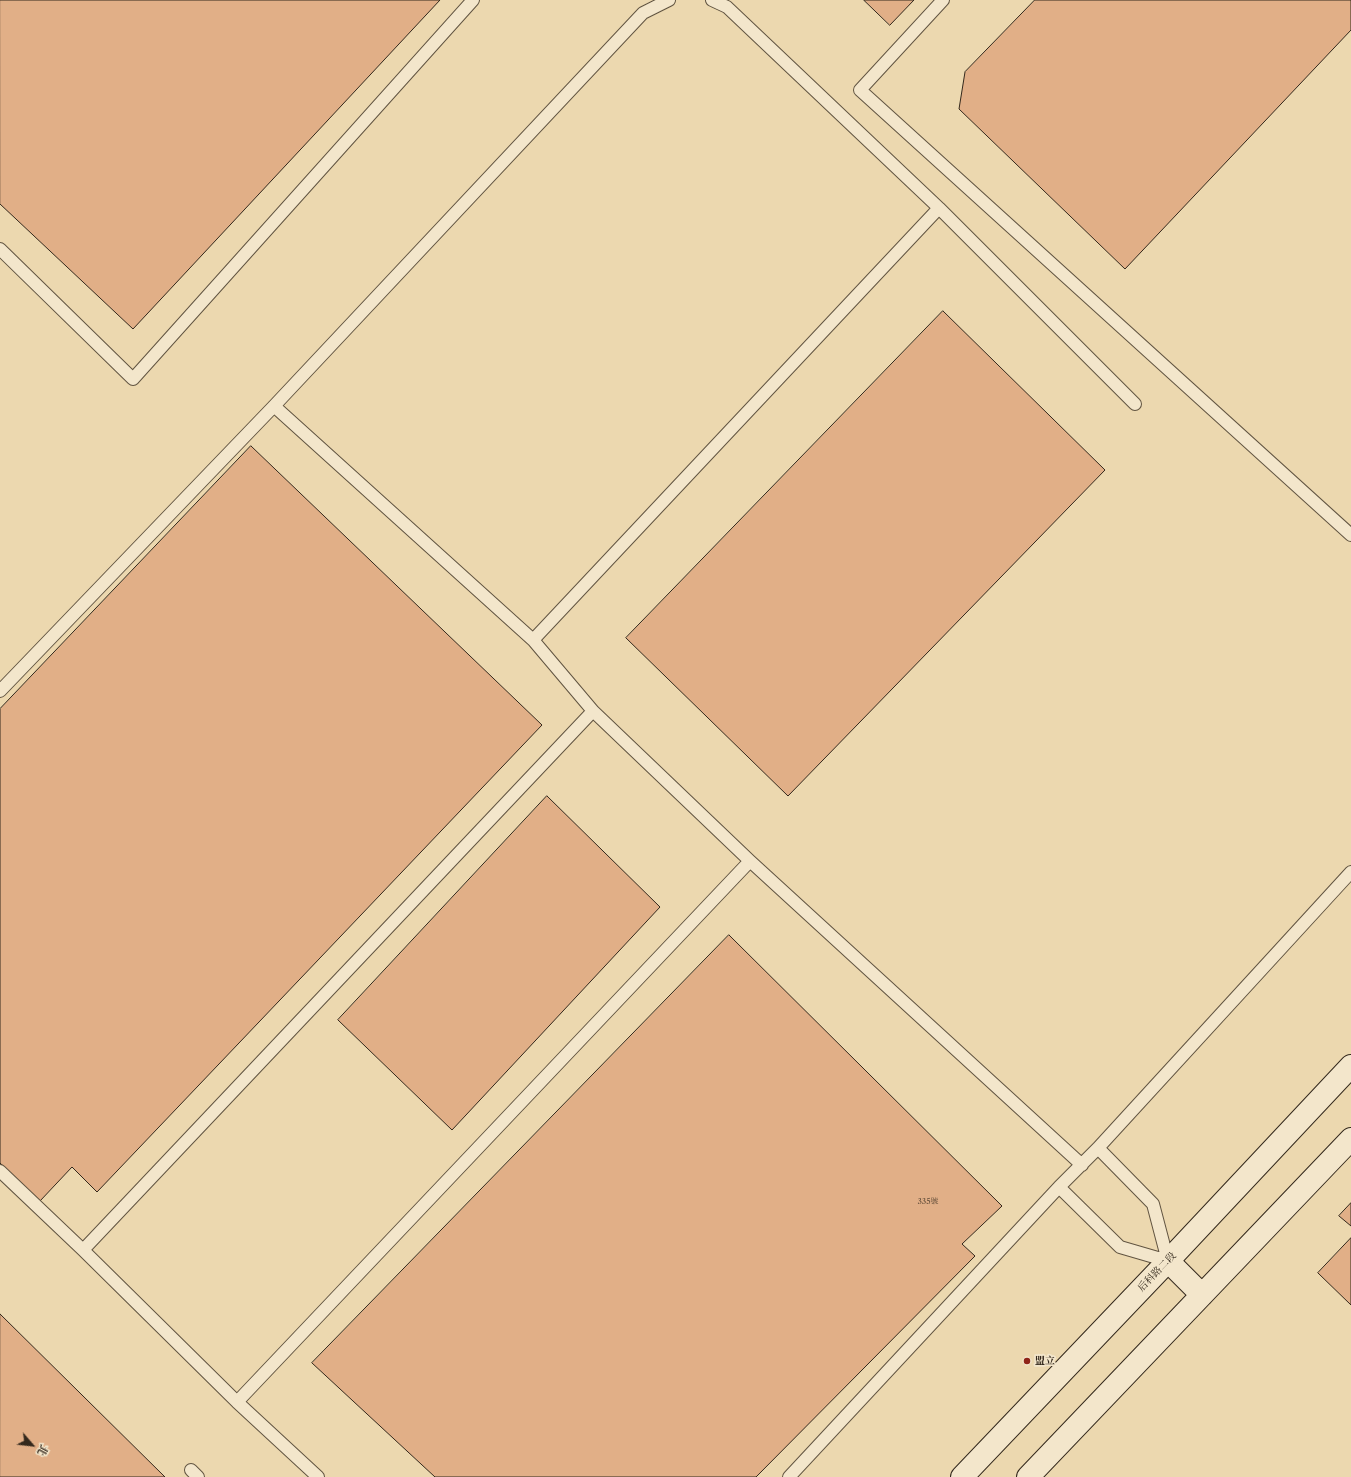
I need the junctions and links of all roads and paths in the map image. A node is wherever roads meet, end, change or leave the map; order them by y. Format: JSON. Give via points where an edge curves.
{"nodes":[{"id":1,"x":473,"y":0,"type":"edge"},
{"id":2,"x":669,"y":0,"type":"edge"},
{"id":3,"x":712,"y":0,"type":"edge"},
{"id":4,"x":943,"y":0,"type":"edge"},
{"id":5,"x":939,"y":208,"type":"junction"},
{"id":6,"x":0,"y":249,"type":"edge"},
{"id":7,"x":1135,"y":404,"type":"dead end"},
{"id":8,"x":274,"y":406,"type":"junction"},
{"id":9,"x":1351,"y":535,"type":"edge"},
{"id":10,"x":533,"y":640,"type":"junction"},
{"id":11,"x":0,"y":691,"type":"edge"},
{"id":12,"x":593,"y":711,"type":"junction"},
{"id":13,"x":750,"y":861,"type":"junction"},
{"id":14,"x":1351,"y":872,"type":"edge"},
{"id":15,"x":1351,"y":1066,"type":"edge"},
{"id":16,"x":1351,"y":1139,"type":"edge"},
{"id":17,"x":1098,"y":1148,"type":"junction"},
{"id":18,"x":1082,"y":1165,"type":"junction"},
{"id":19,"x":0,"y":1171,"type":"edge"},
{"id":20,"x":1059,"y":1187,"type":"junction"},
{"id":21,"x":83,"y":1250,"type":"junction"},
{"id":22,"x":1168,"y":1261,"type":"junction"},
{"id":23,"x":1202,"y":1295,"type":"junction"},
{"id":24,"x":237,"y":1402,"type":"junction"},
{"id":25,"x":318,"y":1477,"type":"edge"},
{"id":26,"x":789,"y":1477,"type":"edge"},
{"id":27,"x":962,"y":1477,"type":"edge"},
{"id":28,"x":1028,"y":1477,"type":"edge"}],
"edges":[{"from":1,"to":6,"type":"lane","via":[[132,379]]},
{"from":2,"to":8,"type":"lane","via":[[643,13]]},
{"from":3,"to":5,"type":"lane","via":[[727,7]]},
{"from":4,"to":9,"type":"lane","via":[[860,90]]},
{"from":5,"to":7,"type":"lane"},
{"from":5,"to":10,"type":"lane"},
{"from":8,"to":10,"type":"lane"},
{"from":8,"to":11,"type":"lane"},
{"from":10,"to":12,"type":"lane"},
{"from":12,"to":13,"type":"lane"},
{"from":12,"to":21,"type":"lane"},
{"from":13,"to":18,"type":"lane"},
{"from":13,"to":24,"type":"lane"},
{"from":14,"to":17,"type":"lane"},
{"from":15,"to":22,"type":"street","name":"后科路二段"},
{"from":16,"to":23,"type":"street"},
{"from":17,"to":18,"type":"lane"},
{"from":17,"to":22,"type":"lane","via":[[1153,1204]]},
{"from":18,"to":20,"type":"lane"},
{"from":19,"to":21,"type":"lane"},
{"from":20,"to":22,"type":"lane","via":[[1120,1247]]},
{"from":20,"to":26,"type":"lane"},
{"from":21,"to":24,"type":"lane"},
{"from":22,"to":23,"type":"street"},
{"from":22,"to":27,"type":"street","name":"后科路二段"},
{"from":23,"to":28,"type":"street"},
{"from":24,"to":25,"type":"lane"}]}
